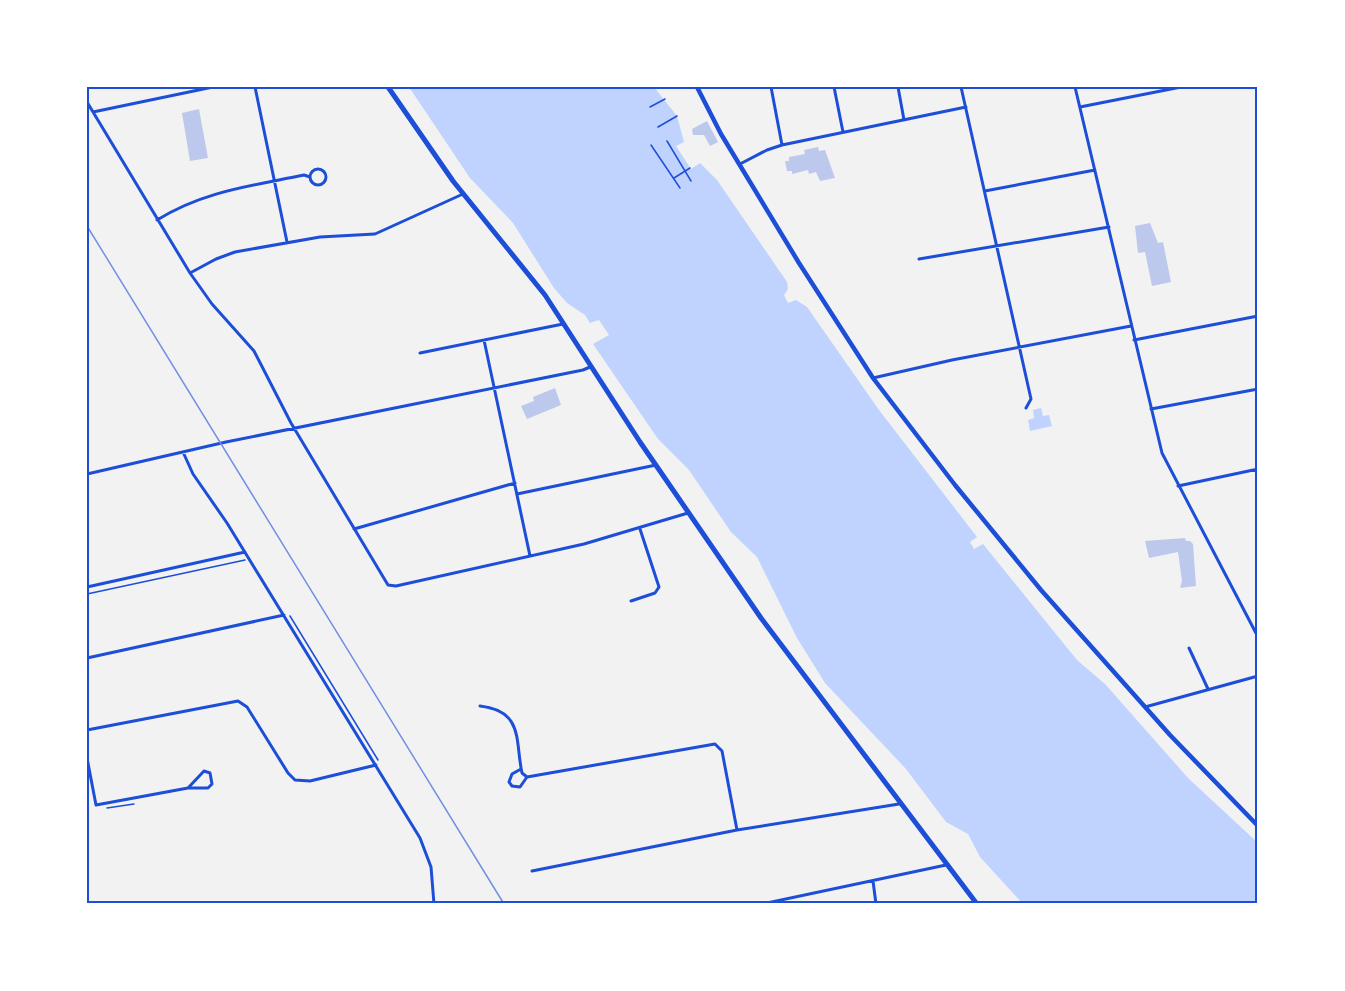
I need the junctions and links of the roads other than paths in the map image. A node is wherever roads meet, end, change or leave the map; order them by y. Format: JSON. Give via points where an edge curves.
{"nodes":[{"id":1,"x":213,"y":87,"type":"edge"},
{"id":2,"x":255,"y":87,"type":"edge"},
{"id":3,"x":388,"y":87,"type":"edge"},
{"id":4,"x":697,"y":87,"type":"edge"},
{"id":5,"x":771,"y":87,"type":"edge"},
{"id":6,"x":834,"y":87,"type":"edge"},
{"id":7,"x":898,"y":87,"type":"edge"},
{"id":8,"x":961,"y":87,"type":"edge"},
{"id":9,"x":1074,"y":87,"type":"edge"},
{"id":10,"x":1181,"y":87,"type":"edge"},
{"id":11,"x":87,"y":102,"type":"edge"},
{"id":12,"x":966,"y":107,"type":"junction"},
{"id":13,"x":1080,"y":107,"type":"junction"},
{"id":14,"x":93,"y":112,"type":"junction"},
{"id":15,"x":904,"y":120,"type":"junction"},
{"id":16,"x":843,"y":132,"type":"junction"},
{"id":17,"x":782,"y":145,"type":"junction"},
{"id":18,"x":740,"y":164,"type":"junction"},
{"id":19,"x":1095,"y":170,"type":"junction"},
{"id":20,"x":310,"y":177,"type":"junction"},
{"id":21,"x":275,"y":181,"type":"junction"},
{"id":22,"x":985,"y":191,"type":"junction"},
{"id":23,"x":463,"y":194,"type":"junction"},
{"id":24,"x":157,"y":220,"type":"junction"},
{"id":25,"x":1109,"y":227,"type":"junction"},
{"id":26,"x":287,"y":242,"type":"junction"},
{"id":27,"x":997,"y":247,"type":"junction"},
{"id":28,"x":919,"y":259,"type":"dead end"},
{"id":29,"x":190,"y":273,"type":"junction"},
{"id":30,"x":1258,"y":316,"type":"edge"},
{"id":31,"x":564,"y":324,"type":"junction"},
{"id":32,"x":1131,"y":326,"type":"junction"},
{"id":33,"x":484,"y":340,"type":"junction"},
{"id":34,"x":1134,"y":340,"type":"junction"},
{"id":35,"x":1020,"y":346,"type":"junction"},
{"id":36,"x":420,"y":353,"type":"dead end"},
{"id":37,"x":590,"y":367,"type":"junction"},
{"id":38,"x":873,"y":378,"type":"junction"},
{"id":39,"x":494,"y":388,"type":"junction"},
{"id":40,"x":1258,"y":389,"type":"edge"},
{"id":41,"x":1026,"y":408,"type":"dead end"},
{"id":42,"x":1151,"y":409,"type":"junction"},
{"id":43,"x":294,"y":429,"type":"junction"},
{"id":44,"x":183,"y":452,"type":"junction"},
{"id":45,"x":656,"y":465,"type":"junction"},
{"id":46,"x":1257,"y":469,"type":"edge"},
{"id":47,"x":87,"y":474,"type":"edge"},
{"id":48,"x":1258,"y":476,"type":"edge"},
{"id":49,"x":515,"y":483,"type":"junction"},
{"id":50,"x":1178,"y":486,"type":"junction"},
{"id":51,"x":517,"y":494,"type":"junction"},
{"id":52,"x":689,"y":512,"type":"junction"},
{"id":53,"x":354,"y":529,"type":"junction"},
{"id":54,"x":640,"y":529,"type":"junction"},
{"id":55,"x":245,"y":552,"type":"junction"},
{"id":56,"x":530,"y":556,"type":"junction"},
{"id":57,"x":87,"y":587,"type":"edge"},
{"id":58,"x":631,"y":601,"type":"dead end"},
{"id":59,"x":286,"y":614,"type":"junction"},
{"id":60,"x":1257,"y":631,"type":"edge"},
{"id":61,"x":1258,"y":637,"type":"edge"},
{"id":62,"x":1189,"y":648,"type":"dead end"},
{"id":63,"x":87,"y":658,"type":"edge"},
{"id":64,"x":1258,"y":676,"type":"edge"},
{"id":65,"x":1208,"y":688,"type":"junction"},
{"id":66,"x":480,"y":706,"type":"dead end"},
{"id":67,"x":1145,"y":707,"type":"junction"},
{"id":68,"x":87,"y":730,"type":"edge"},
{"id":69,"x":87,"y":758,"type":"edge"},
{"id":70,"x":376,"y":765,"type":"junction"},
{"id":71,"x":521,"y":769,"type":"junction"},
{"id":72,"x":528,"y":777,"type":"junction"},
{"id":73,"x":188,"y":788,"type":"junction"},
{"id":74,"x":900,"y":804,"type":"junction"},
{"id":75,"x":1258,"y":826,"type":"edge"},
{"id":76,"x":737,"y":830,"type":"junction"},
{"id":77,"x":946,"y":865,"type":"junction"},
{"id":78,"x":532,"y":871,"type":"dead end"},
{"id":79,"x":873,"y":881,"type":"junction"},
{"id":80,"x":434,"y":904,"type":"edge"},
{"id":81,"x":762,"y":904,"type":"edge"},
{"id":82,"x":876,"y":904,"type":"edge"},
{"id":83,"x":977,"y":904,"type":"edge"}],
"edges":[{"from":1,"to":14,"type":"street"},
{"from":2,"to":21,"type":"street"},
{"from":3,"to":23,"type":"main road"},
{"from":4,"to":18,"type":"main road"},
{"from":5,"to":17,"type":"street"},
{"from":6,"to":16,"type":"street"},
{"from":7,"to":15,"type":"street"},
{"from":8,"to":12,"type":"street"},
{"from":9,"to":13,"type":"street"},
{"from":10,"to":13,"type":"street"},
{"from":11,"to":14,"type":"street"},
{"from":12,"to":15,"type":"street"},
{"from":12,"to":22,"type":"street"},
{"from":13,"to":19,"type":"street"},
{"from":14,"to":24,"type":"street"},
{"from":15,"to":16,"type":"street"},
{"from":16,"to":17,"type":"street"},
{"from":17,"to":18,"type":"street"},
{"from":18,"to":38,"type":"main road"},
{"from":19,"to":22,"type":"street"},
{"from":19,"to":25,"type":"street"},
{"from":20,"to":20,"type":"street","via":[[319,169],[326,178],[316,185]]},
{"from":20,"to":21,"type":"street"},
{"from":21,"to":24,"type":"street","via":[[202,196]]},
{"from":21,"to":26,"type":"street"},
{"from":22,"to":27,"type":"street"},
{"from":23,"to":26,"type":"street","via":[[375,234]]},
{"from":23,"to":31,"type":"main road","via":[[506,244]]},
{"from":24,"to":29,"type":"street"},
{"from":25,"to":27,"type":"street"},
{"from":25,"to":32,"type":"street"},
{"from":26,"to":29,"type":"street","via":[[225,255]]},
{"from":27,"to":28,"type":"street"},
{"from":27,"to":35,"type":"street"},
{"from":29,"to":43,"type":"street","via":[[251,347]]},
{"from":30,"to":34,"type":"street"},
{"from":31,"to":33,"type":"street"},
{"from":31,"to":37,"type":"main road"},
{"from":32,"to":34,"type":"street"},
{"from":32,"to":35,"type":"street"},
{"from":33,"to":36,"type":"street"},
{"from":33,"to":39,"type":"street"},
{"from":34,"to":42,"type":"street"},
{"from":35,"to":38,"type":"street"},
{"from":35,"to":41,"type":"street","via":[[1031,399]]},
{"from":37,"to":39,"type":"street"},
{"from":37,"to":45,"type":"main road"},
{"from":38,"to":67,"type":"main road","via":[[997,538]]},
{"from":39,"to":43,"type":"street"},
{"from":39,"to":49,"type":"street"},
{"from":40,"to":42,"type":"street"},
{"from":42,"to":50,"type":"street","via":[[1161,453]]},
{"from":43,"to":44,"type":"street"},
{"from":43,"to":53,"type":"street"},
{"from":44,"to":47,"type":"street"},
{"from":44,"to":55,"type":"street","via":[[193,474]]},
{"from":45,"to":51,"type":"street"},
{"from":45,"to":52,"type":"main road"},
{"from":46,"to":48,"type":"street"},
{"from":46,"to":50,"type":"street"},
{"from":49,"to":51,"type":"street"},
{"from":49,"to":53,"type":"street"},
{"from":50,"to":60,"type":"street"},
{"from":51,"to":56,"type":"street"},
{"from":52,"to":54,"type":"street"},
{"from":52,"to":74,"type":"main road","via":[[761,618]]},
{"from":53,"to":56,"type":"street","via":[[388,585]]},
{"from":54,"to":56,"type":"street"},
{"from":54,"to":58,"type":"street","via":[[659,587],[655,593]]},
{"from":55,"to":57,"type":"street"},
{"from":55,"to":59,"type":"street"},
{"from":59,"to":63,"type":"street"},
{"from":59,"to":70,"type":"street"},
{"from":60,"to":61,"type":"street"},
{"from":62,"to":65,"type":"street"},
{"from":64,"to":65,"type":"street"},
{"from":65,"to":67,"type":"street"},
{"from":66,"to":71,"type":"street","via":[[503,712],[515,728]]},
{"from":67,"to":75,"type":"main road"},
{"from":68,"to":70,"type":"street","via":[[238,701],[247,707],[295,780],[309,781]]},
{"from":69,"to":73,"type":"street","via":[[96,805]]},
{"from":70,"to":80,"type":"street","via":[[424,845],[432,874]]},
{"from":71,"to":72,"type":"street"},
{"from":71,"to":72,"type":"street","via":[[512,774],[512,786],[520,787]]},
{"from":72,"to":76,"type":"street","via":[[715,744],[722,751]]},
{"from":73,"to":73,"type":"street","via":[[208,788],[213,777],[208,771],[201,772]]},
{"from":74,"to":76,"type":"street"},
{"from":74,"to":77,"type":"main road"},
{"from":76,"to":78,"type":"street"},
{"from":77,"to":79,"type":"street"},
{"from":77,"to":83,"type":"main road"},
{"from":79,"to":81,"type":"street"},
{"from":79,"to":82,"type":"street"}]}
